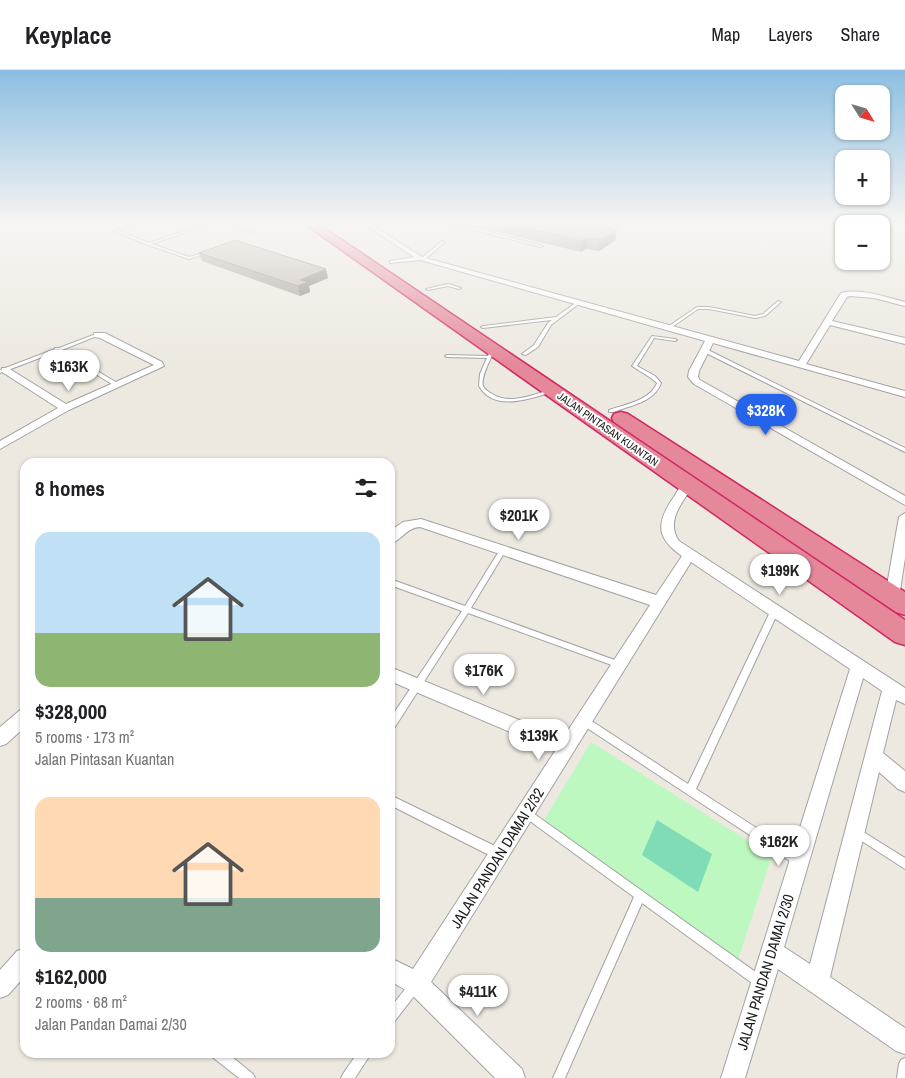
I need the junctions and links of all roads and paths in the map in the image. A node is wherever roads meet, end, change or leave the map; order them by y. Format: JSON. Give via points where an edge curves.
{"nodes":[{"id":1,"x":376,"y":271,"type":"edge"},
{"id":2,"x":404,"y":271,"type":"edge"},
{"id":3,"x":467,"y":271,"type":"edge"},
{"id":4,"x":459,"y":288,"type":"dead end"},
{"id":5,"x":428,"y":289,"type":"junction"},
{"id":6,"x":779,"y":302,"type":"dead end"},
{"id":7,"x":578,"y":303,"type":"junction"},
{"id":8,"x":905,"y":304,"type":"edge"},
{"id":9,"x":557,"y":318,"type":"junction"},
{"id":10,"x":828,"y":322,"type":"junction"},
{"id":11,"x":483,"y":327,"type":"junction"},
{"id":12,"x":668,"y":328,"type":"junction"},
{"id":13,"x":97,"y":335,"type":"joint"},
{"id":14,"x":675,"y":340,"type":"dead end"},
{"id":15,"x":710,"y":340,"type":"junction"},
{"id":16,"x":905,"y":341,"type":"edge"},
{"id":17,"x":57,"y":349,"type":"junction"},
{"id":18,"x":706,"y":351,"type":"junction"},
{"id":19,"x":491,"y":353,"type":"junction"},
{"id":20,"x":524,"y":354,"type":"junction"},
{"id":21,"x":447,"y":356,"type":"dead end"},
{"id":22,"x":801,"y":364,"type":"junction"},
{"id":23,"x":2,"y":371,"type":"edge"},
{"id":24,"x":117,"y":385,"type":"junction"},
{"id":25,"x":552,"y":390,"type":"junction"},
{"id":26,"x":905,"y":394,"type":"edge"},
{"id":27,"x":65,"y":408,"type":"junction"},
{"id":28,"x":611,"y":411,"type":"junction"},
{"id":29,"x":0,"y":446,"type":"edge"},
{"id":30,"x":905,"y":450,"type":"edge"},
{"id":31,"x":688,"y":485,"type":"junction"},
{"id":32,"x":905,"y":501,"type":"edge"},
{"id":33,"x":905,"y":517,"type":"edge"},
{"id":34,"x":395,"y":535,"type":"edge"},
{"id":35,"x":504,"y":550,"type":"junction"},
{"id":36,"x":689,"y":555,"type":"junction"},
{"id":37,"x":395,"y":584,"type":"edge"},
{"id":38,"x":899,"y":601,"type":"edge"},
{"id":39,"x":659,"y":602,"type":"junction"},
{"id":40,"x":468,"y":610,"type":"junction"},
{"id":41,"x":775,"y":610,"type":"junction"},
{"id":42,"x":905,"y":634,"type":"edge"},
{"id":43,"x":620,"y":664,"type":"junction"},
{"id":44,"x":859,"y":666,"type":"junction"},
{"id":45,"x":395,"y":676,"type":"edge"},
{"id":46,"x":416,"y":685,"type":"junction"},
{"id":47,"x":898,"y":692,"type":"edge"},
{"id":48,"x":395,"y":719,"type":"edge"},
{"id":49,"x":20,"y":720,"type":"edge"},
{"id":50,"x":584,"y":721,"type":"junction"},
{"id":51,"x":0,"y":738,"type":"edge"},
{"id":52,"x":567,"y":748,"type":"junction"},
{"id":53,"x":874,"y":756,"type":"junction"},
{"id":54,"x":905,"y":783,"type":"edge"},
{"id":55,"x":690,"y":791,"type":"junction"},
{"id":56,"x":395,"y":802,"type":"edge"},
{"id":57,"x":525,"y":813,"type":"junction"},
{"id":58,"x":855,"y":832,"type":"junction"},
{"id":59,"x":499,"y":854,"type":"junction"},
{"id":60,"x":799,"y":862,"type":"junction"},
{"id":61,"x":905,"y":864,"type":"edge"},
{"id":62,"x":640,"y":896,"type":"junction"},
{"id":63,"x":771,"y":951,"type":"junction"},
{"id":64,"x":20,"y":965,"type":"edge"},
{"id":65,"x":395,"y":972,"type":"edge"},
{"id":66,"x":816,"y":982,"type":"junction"},
{"id":67,"x":761,"y":983,"type":"junction"},
{"id":68,"x":416,"y":984,"type":"junction"},
{"id":69,"x":0,"y":987,"type":"edge"},
{"id":70,"x":395,"y":1011,"type":"edge"},
{"id":71,"x":905,"y":1042,"type":"edge"},
{"id":72,"x":223,"y":1058,"type":"edge"},
{"id":73,"x":362,"y":1058,"type":"edge"},
{"id":74,"x":905,"y":1064,"type":"edge"},
{"id":75,"x":249,"y":1078,"type":"edge"},
{"id":76,"x":347,"y":1078,"type":"edge"},
{"id":77,"x":513,"y":1078,"type":"edge"},
{"id":78,"x":559,"y":1078,"type":"edge"},
{"id":79,"x":733,"y":1078,"type":"edge"},
{"id":80,"x":903,"y":1078,"type":"edge"}],
"edges":[{"from":1,"to":19,"type":"highway","name":"JALAN PINTASAN KUANTAN"},
{"from":2,"to":5,"type":"highway","name":"JALAN PINTASAN KUANTAN"},
{"from":3,"to":7,"type":"street"},
{"from":4,"to":5,"type":"lane","via":[[448,285]]},
{"from":5,"to":11,"type":"highway","name":"JALAN PINTASAN KUANTAN"},
{"from":6,"to":12,"type":"lane","via":[[764,315],[755,317],[697,308]]},
{"from":7,"to":9,"type":"lane"},
{"from":7,"to":12,"type":"street"},
{"from":8,"to":10,"type":"street","via":[[848,293]]},
{"from":9,"to":11,"type":"lane"},
{"from":9,"to":20,"type":"lane","via":[[536,346]]},
{"from":10,"to":16,"type":"street"},
{"from":10,"to":22,"type":"street"},
{"from":11,"to":20,"type":"highway","name":"JALAN PINTASAN KUANTAN"},
{"from":12,"to":15,"type":"street"},
{"from":13,"to":17,"type":"lane"},
{"from":13,"to":24,"type":"street","via":[[159,364],[157,368]]},
{"from":14,"to":28,"type":"lane","via":[[652,337],[634,366],[659,383],[656,391]]},
{"from":15,"to":18,"type":"street"},
{"from":15,"to":22,"type":"street"},
{"from":17,"to":23,"type":"lane"},
{"from":17,"to":24,"type":"lane"},
{"from":18,"to":30,"type":"lane"},
{"from":18,"to":32,"type":"street","via":[[694,371],[697,382]]},
{"from":19,"to":21,"type":"lane"},
{"from":19,"to":25,"type":"highway","name":"JALAN PINTASAN KUANTAN"},
{"from":19,"to":25,"type":"lane","via":[[481,385],[490,395],[513,401]]},
{"from":20,"to":28,"type":"highway","name":"JALAN PINTASAN KUANTAN"},
{"from":22,"to":26,"type":"street"},
{"from":23,"to":27,"type":"street"},
{"from":24,"to":27,"type":"street"},
{"from":25,"to":31,"type":"highway","name":"JALAN PINTASAN KUANTAN"},
{"from":27,"to":29,"type":"street"},
{"from":28,"to":38,"type":"highway","name":"JALAN PINTASAN KUANTAN"},
{"from":31,"to":36,"type":"street","via":[[671,509],[665,530],[667,537]]},
{"from":31,"to":42,"type":"highway","name":"JALAN PINTASAN KUANTAN"},
{"from":33,"to":38,"type":"street"},
{"from":34,"to":35,"type":"street","via":[[412,523],[421,523]]},
{"from":35,"to":39,"type":"street"},
{"from":35,"to":40,"type":"lane"},
{"from":36,"to":39,"type":"street","name":"JALAN PANDAN DAMAI 2/32"},
{"from":36,"to":41,"type":"street"},
{"from":37,"to":40,"type":"lane"},
{"from":39,"to":43,"type":"street","name":"JALAN PANDAN DAMAI 2/32"},
{"from":40,"to":43,"type":"lane"},
{"from":40,"to":46,"type":"lane"},
{"from":41,"to":44,"type":"street"},
{"from":41,"to":55,"type":"lane"},
{"from":43,"to":50,"type":"street","name":"JALAN PANDAN DAMAI 2/32"},
{"from":44,"to":47,"type":"street"},
{"from":44,"to":60,"type":"street","name":"JALAN PANDAN DAMAI 2/30"},
{"from":45,"to":46,"type":"street"},
{"from":46,"to":48,"type":"lane"},
{"from":46,"to":52,"type":"street"},
{"from":47,"to":53,"type":"street"},
{"from":49,"to":51,"type":"street"},
{"from":50,"to":52,"type":"street","name":"JALAN PANDAN DAMAI 2/32"},
{"from":50,"to":55,"type":"lane"},
{"from":52,"to":57,"type":"street","name":"JALAN PANDAN DAMAI 2/32"},
{"from":53,"to":54,"type":"street"},
{"from":53,"to":58,"type":"street"},
{"from":55,"to":60,"type":"lane"},
{"from":56,"to":59,"type":"lane"},
{"from":57,"to":59,"type":"street","name":"JALAN PANDAN DAMAI 2/32"},
{"from":57,"to":62,"type":"lane"},
{"from":58,"to":61,"type":"lane"},
{"from":58,"to":66,"type":"street"},
{"from":59,"to":68,"type":"street","name":"JALAN PANDAN DAMAI 2/32"},
{"from":60,"to":63,"type":"street","name":"JALAN PANDAN DAMAI 2/30"},
{"from":62,"to":67,"type":"lane"},
{"from":62,"to":78,"type":"lane"},
{"from":63,"to":66,"type":"street"},
{"from":63,"to":67,"type":"street","name":"JALAN PANDAN DAMAI 2/30"},
{"from":64,"to":69,"type":"street"},
{"from":65,"to":68,"type":"street"},
{"from":66,"to":71,"type":"street"},
{"from":67,"to":79,"type":"street","name":"JALAN PANDAN DAMAI 2/30"},
{"from":68,"to":70,"type":"lane"},
{"from":68,"to":77,"type":"street"},
{"from":72,"to":75,"type":"lane"},
{"from":73,"to":76,"type":"lane"},
{"from":74,"to":80,"type":"lane"}]}
